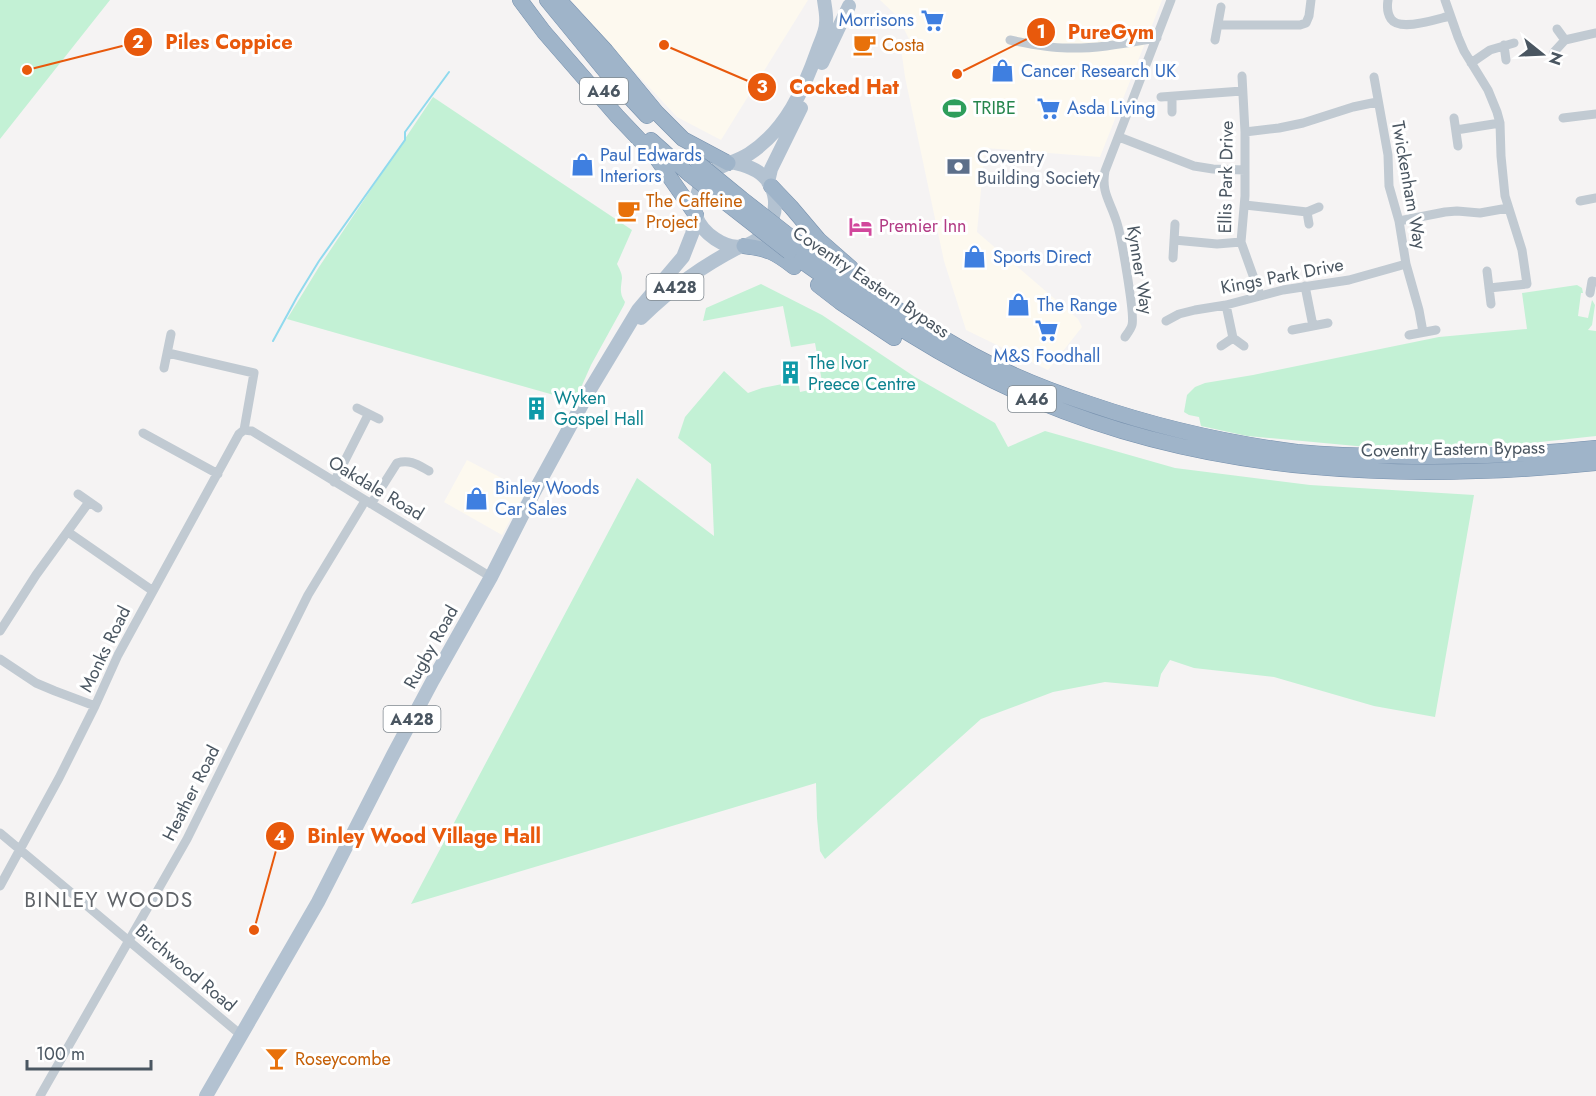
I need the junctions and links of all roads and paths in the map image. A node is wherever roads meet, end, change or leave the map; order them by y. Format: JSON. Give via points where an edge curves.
{"nodes":[{"id":1,"x":520,"y":0,"type":"edge"},
{"id":2,"x":529,"y":0,"type":"edge"},
{"id":3,"x":547,"y":0,"type":"edge"},
{"id":4,"x":560,"y":0,"type":"edge"},
{"id":5,"x":824,"y":0,"type":"edge"},
{"id":6,"x":1171,"y":0,"type":"edge"},
{"id":7,"x":1311,"y":0,"type":"edge"},
{"id":8,"x":1388,"y":0,"type":"edge"},
{"id":9,"x":1445,"y":0,"type":"edge"},
{"id":10,"x":853,"y":3,"type":"edge"},
{"id":11,"x":1221,"y":7,"type":"dead end"},
{"id":12,"x":1450,"y":16,"type":"junction"},
{"id":13,"x":1219,"y":25,"type":"junction"},
{"id":14,"x":1557,"y":29,"type":"dead end"},
{"id":15,"x":1596,"y":33,"type":"edge"},
{"id":16,"x":1156,"y":38,"type":"junction"},
{"id":17,"x":1010,"y":40,"type":"dead end"},
{"id":18,"x":1215,"y":40,"type":"dead end"},
{"id":19,"x":1565,"y":40,"type":"junction"},
{"id":20,"x":1554,"y":52,"type":"dead end"},
{"id":21,"x":1506,"y":60,"type":"dead end"},
{"id":22,"x":1471,"y":63,"type":"junction"},
{"id":23,"x":1242,"y":75,"type":"dead end"},
{"id":24,"x":1374,"y":77,"type":"dead end"},
{"id":25,"x":1242,"y":91,"type":"junction"},
{"id":26,"x":1161,"y":97,"type":"dead end"},
{"id":27,"x":1172,"y":97,"type":"junction"},
{"id":28,"x":1377,"y":102,"type":"junction"},
{"id":29,"x":1172,"y":112,"type":"dead end"},
{"id":30,"x":1596,"y":114,"type":"edge"},
{"id":31,"x":1454,"y":118,"type":"dead end"},
{"id":32,"x":1500,"y":123,"type":"junction"},
{"id":33,"x":1571,"y":127,"type":"dead end"},
{"id":34,"x":1456,"y":130,"type":"junction"},
{"id":35,"x":1245,"y":132,"type":"junction"},
{"id":36,"x":1119,"y":137,"type":"junction"},
{"id":37,"x":1458,"y":146,"type":"dead end"},
{"id":38,"x":730,"y":162,"type":"junction"},
{"id":39,"x":693,"y":168,"type":"junction"},
{"id":40,"x":1245,"y":170,"type":"junction"},
{"id":41,"x":770,"y":184,"type":"junction"},
{"id":42,"x":1580,"y":201,"type":"dead end"},
{"id":43,"x":1594,"y":202,"type":"edge"},
{"id":44,"x":1245,"y":205,"type":"junction"},
{"id":45,"x":1320,"y":207,"type":"dead end"},
{"id":46,"x":1508,"y":208,"type":"junction"},
{"id":47,"x":1307,"y":212,"type":"junction"},
{"id":48,"x":696,"y":216,"type":"junction"},
{"id":49,"x":1399,"y":221,"type":"junction"},
{"id":50,"x":1175,"y":224,"type":"dead end"},
{"id":51,"x":1310,"y":224,"type":"dead end"},
{"id":52,"x":1174,"y":240,"type":"junction"},
{"id":53,"x":1241,"y":242,"type":"junction"},
{"id":54,"x":742,"y":246,"type":"junction"},
{"id":55,"x":793,"y":247,"type":"junction"},
{"id":56,"x":1173,"y":258,"type":"dead end"},
{"id":57,"x":1406,"y":264,"type":"junction"},
{"id":58,"x":1487,"y":271,"type":"dead end"},
{"id":59,"x":1582,"y":280,"type":"dead end"},
{"id":60,"x":1594,"y":282,"type":"edge"},
{"id":61,"x":1305,"y":286,"type":"junction"},
{"id":62,"x":1489,"y":288,"type":"junction"},
{"id":63,"x":1590,"y":293,"type":"dead end"},
{"id":64,"x":1260,"y":295,"type":"junction"},
{"id":65,"x":1491,"y":304,"type":"dead end"},
{"id":66,"x":1226,"y":305,"type":"junction"},
{"id":67,"x":1166,"y":321,"type":"dead end"},
{"id":68,"x":1328,"y":323,"type":"dead end"},
{"id":69,"x":1313,"y":326,"type":"junction"},
{"id":70,"x":1292,"y":330,"type":"dead end"},
{"id":71,"x":1436,"y":330,"type":"dead end"},
{"id":72,"x":1424,"y":332,"type":"junction"},
{"id":73,"x":171,"y":333,"type":"dead end"},
{"id":74,"x":1409,"y":335,"type":"dead end"},
{"id":75,"x":1125,"y":337,"type":"dead end"},
{"id":76,"x":1233,"y":338,"type":"junction"},
{"id":77,"x":618,"y":341,"type":"junction"},
{"id":78,"x":1221,"y":346,"type":"dead end"},
{"id":79,"x":1244,"y":346,"type":"dead end"},
{"id":80,"x":168,"y":353,"type":"junction"},
{"id":81,"x":164,"y":368,"type":"dead end"},
{"id":82,"x":357,"y":408,"type":"dead end"},
{"id":83,"x":368,"y":414,"type":"junction"},
{"id":84,"x":379,"y":419,"type":"dead end"},
{"id":85,"x":244,"y":430,"type":"junction"},
{"id":86,"x":143,"y":433,"type":"dead end"},
{"id":87,"x":1596,"y":448,"type":"edge"},
{"id":88,"x":1279,"y":449,"type":"junction"},
{"id":89,"x":1596,"y":463,"type":"edge"},
{"id":90,"x":1307,"y":467,"type":"junction"},
{"id":91,"x":429,"y":471,"type":"dead end"},
{"id":92,"x":219,"y":474,"type":"junction"},
{"id":93,"x":334,"y":482,"type":"junction"},
{"id":94,"x":78,"y":494,"type":"dead end"},
{"id":95,"x":89,"y":502,"type":"junction"},
{"id":96,"x":368,"y":503,"type":"junction"},
{"id":97,"x":98,"y":508,"type":"dead end"},
{"id":98,"x":68,"y":532,"type":"junction"},
{"id":99,"x":491,"y":577,"type":"junction"},
{"id":100,"x":153,"y":591,"type":"junction"},
{"id":101,"x":0,"y":631,"type":"edge"},
{"id":102,"x":0,"y":659,"type":"edge"},
{"id":103,"x":95,"y":706,"type":"junction"},
{"id":104,"x":0,"y":833,"type":"edge"},
{"id":105,"x":20,"y":849,"type":"junction"},
{"id":106,"x":0,"y":886,"type":"edge"},
{"id":107,"x":129,"y":941,"type":"junction"},
{"id":108,"x":242,"y":1035,"type":"junction"},
{"id":109,"x":40,"y":1096,"type":"edge"},
{"id":110,"x":206,"y":1096,"type":"edge"}],
"edges":[{"from":1,"to":48,"type":"highway","via":[[655,156]]},
{"from":2,"to":39,"type":"highway","name":"Coventry Eastern Bypass","number":"A46","via":[[620,109],[656,145]]},
{"from":3,"to":39,"type":"highway","name":"Coventry Eastern Bypass","number":"A46"},
{"from":4,"to":38,"type":"highway","via":[[683,139]]},
{"from":5,"to":10,"type":"main road","via":[[837,8]]},
{"from":5,"to":38,"type":"main road","via":[[826,24],[811,69],[785,120],[767,140]]},
{"from":6,"to":16,"type":"street","name":"Kynner Way"},
{"from":7,"to":13,"type":"street","via":[[1306,23],[1300,25]]},
{"from":8,"to":12,"type":"street","via":[[1389,17],[1399,24]]},
{"from":9,"to":12,"type":"street"},
{"from":10,"to":41,"type":"main road","via":[[771,169]]},
{"from":11,"to":13,"type":"street"},
{"from":12,"to":22,"type":"street"},
{"from":13,"to":18,"type":"street"},
{"from":14,"to":19,"type":"street"},
{"from":15,"to":19,"type":"street"},
{"from":16,"to":17,"type":"street","via":[[1067,48]]},
{"from":16,"to":36,"type":"street","name":"Kynner Way"},
{"from":19,"to":20,"type":"street"},
{"from":21,"to":22,"type":"street","via":[[1509,44],[1490,50]]},
{"from":22,"to":32,"type":"street","via":[[1493,100]]},
{"from":23,"to":25,"type":"street","name":"Ellis Park Drive"},
{"from":24,"to":28,"type":"street","name":"Twickenham Way"},
{"from":25,"to":27,"type":"street"},
{"from":25,"to":35,"type":"street","name":"Ellis Park Drive"},
{"from":26,"to":27,"type":"street"},
{"from":27,"to":29,"type":"street"},
{"from":28,"to":35,"type":"street","via":[[1303,123]]},
{"from":28,"to":49,"type":"street","name":"Twickenham Way","via":[[1388,155],[1389,186]]},
{"from":30,"to":33,"type":"street","via":[[1567,117]]},
{"from":31,"to":34,"type":"street"},
{"from":32,"to":34,"type":"street"},
{"from":32,"to":46,"type":"street"},
{"from":34,"to":37,"type":"street"},
{"from":35,"to":40,"type":"street","name":"Ellis Park Drive"},
{"from":36,"to":40,"type":"street","via":[[1194,166]]},
{"from":36,"to":75,"type":"street","name":"Kynner Way","via":[[1105,171],[1104,185],[1120,236],[1132,310],[1133,324]]},
{"from":38,"to":41,"type":"main road","via":[[756,170]]},
{"from":38,"to":48,"type":"main road","via":[[707,177],[698,190]]},
{"from":39,"to":55,"type":"highway","name":"Coventry Eastern Bypass","number":"A46","bridge":true,"via":[[742,199]]},
{"from":40,"to":44,"type":"street","name":"Ellis Park Drive"},
{"from":41,"to":54,"type":"main road","via":[[774,215],[761,236]]},
{"from":41,"to":88,"type":"highway","via":[[819,240],[860,276],[953,334],[1024,370],[1126,409]]},
{"from":42,"to":43,"type":"street"},
{"from":44,"to":47,"type":"street"},
{"from":44,"to":53,"type":"street","name":"Ellis Park Drive"},
{"from":45,"to":47,"type":"street"},
{"from":46,"to":49,"type":"street","via":[[1480,213],[1445,212]]},
{"from":46,"to":62,"type":"street","via":[[1522,250],[1527,284]]},
{"from":47,"to":51,"type":"street"},
{"from":48,"to":54,"type":"main road","via":[[707,233],[719,241]]},
{"from":48,"to":77,"type":"main road","name":"Rugby Road","number":"A428","via":[[683,257],[638,310]]},
{"from":49,"to":57,"type":"street","name":"Twickenham Way"},
{"from":50,"to":52,"type":"street"},
{"from":52,"to":53,"type":"street"},
{"from":52,"to":56,"type":"street"},
{"from":53,"to":64,"type":"street","name":"Ellis Park Drive"},
{"from":54,"to":77,"type":"main road","name":"Rugby Road","number":"A428","via":[[709,262],[677,286]]},
{"from":54,"to":90,"type":"highway","via":[[778,255],[895,338],[1033,409],[1093,431],[1202,460],[1252,469]]},
{"from":55,"to":88,"type":"highway","name":"Coventry Eastern Bypass","number":"A46","via":[[973,355],[1023,379],[1126,417],[1221,440]]},
{"from":55,"to":90,"type":"highway","name":"Coventry Eastern Bypass","number":"A46","via":[[847,294],[899,329],[1036,401],[1160,442],[1218,455]]},
{"from":57,"to":61,"type":"street","name":"Kings Park Drive","via":[[1349,280]]},
{"from":57,"to":72,"type":"street","name":"Twickenham Way"},
{"from":58,"to":62,"type":"street"},
{"from":59,"to":60,"type":"street"},
{"from":60,"to":63,"type":"street"},
{"from":61,"to":64,"type":"street","name":"Kings Park Drive"},
{"from":61,"to":69,"type":"street"},
{"from":62,"to":65,"type":"street"},
{"from":64,"to":66,"type":"street","name":"Kings Park Drive"},
{"from":66,"to":67,"type":"street","name":"Kings Park Drive","via":[[1187,312]]},
{"from":66,"to":76,"type":"street"},
{"from":68,"to":69,"type":"street"},
{"from":69,"to":70,"type":"street"},
{"from":71,"to":72,"type":"street"},
{"from":72,"to":74,"type":"street"},
{"from":73,"to":80,"type":"street"},
{"from":76,"to":78,"type":"street"},
{"from":76,"to":79,"type":"street"},
{"from":77,"to":99,"type":"main road","name":"Rugby Road","number":"A428"},
{"from":80,"to":81,"type":"street"},
{"from":80,"to":85,"type":"street","via":[[254,373]]},
{"from":82,"to":83,"type":"street"},
{"from":83,"to":84,"type":"street"},
{"from":83,"to":93,"type":"street"},
{"from":85,"to":92,"type":"street","name":"Monks Road"},
{"from":85,"to":93,"type":"street","name":"Oakdale Road","via":[[252,431]]},
{"from":86,"to":92,"type":"street"},
{"from":87,"to":88,"type":"highway","name":"Coventry Eastern Bypass","number":"A46","via":[[1424,457]]},
{"from":89,"to":90,"type":"highway","name":"Coventry Eastern Bypass","number":"A46","via":[[1519,470],[1399,473]]},
{"from":91,"to":96,"type":"street","name":"Heather Road","via":[[412,462],[397,463]]},
{"from":92,"to":100,"type":"street","name":"Monks Road"},
{"from":93,"to":96,"type":"street","name":"Oakdale Road"},
{"from":94,"to":95,"type":"street"},
{"from":95,"to":97,"type":"street"},
{"from":95,"to":98,"type":"street"},
{"from":96,"to":99,"type":"street","name":"Oakdale Road"},
{"from":96,"to":107,"type":"street","name":"Heather Road","via":[[309,596],[187,839]]},
{"from":98,"to":100,"type":"street"},
{"from":98,"to":101,"type":"street"},
{"from":99,"to":108,"type":"main road","name":"Rugby Road","number":"A428","via":[[413,717],[318,902]]},
{"from":100,"to":103,"type":"street","name":"Monks Road"},
{"from":102,"to":103,"type":"street","via":[[36,683]]},
{"from":103,"to":105,"type":"street","name":"Monks Road"},
{"from":104,"to":105,"type":"street","name":"Birchwood Road"},
{"from":105,"to":106,"type":"street","name":"Monks Road"},
{"from":105,"to":107,"type":"street","name":"Birchwood Road"},
{"from":107,"to":108,"type":"street","name":"Birchwood Road"},
{"from":107,"to":109,"type":"street","name":"Heather Road"},
{"from":108,"to":110,"type":"main road","name":"Rugby Road","number":"A428"}]}
